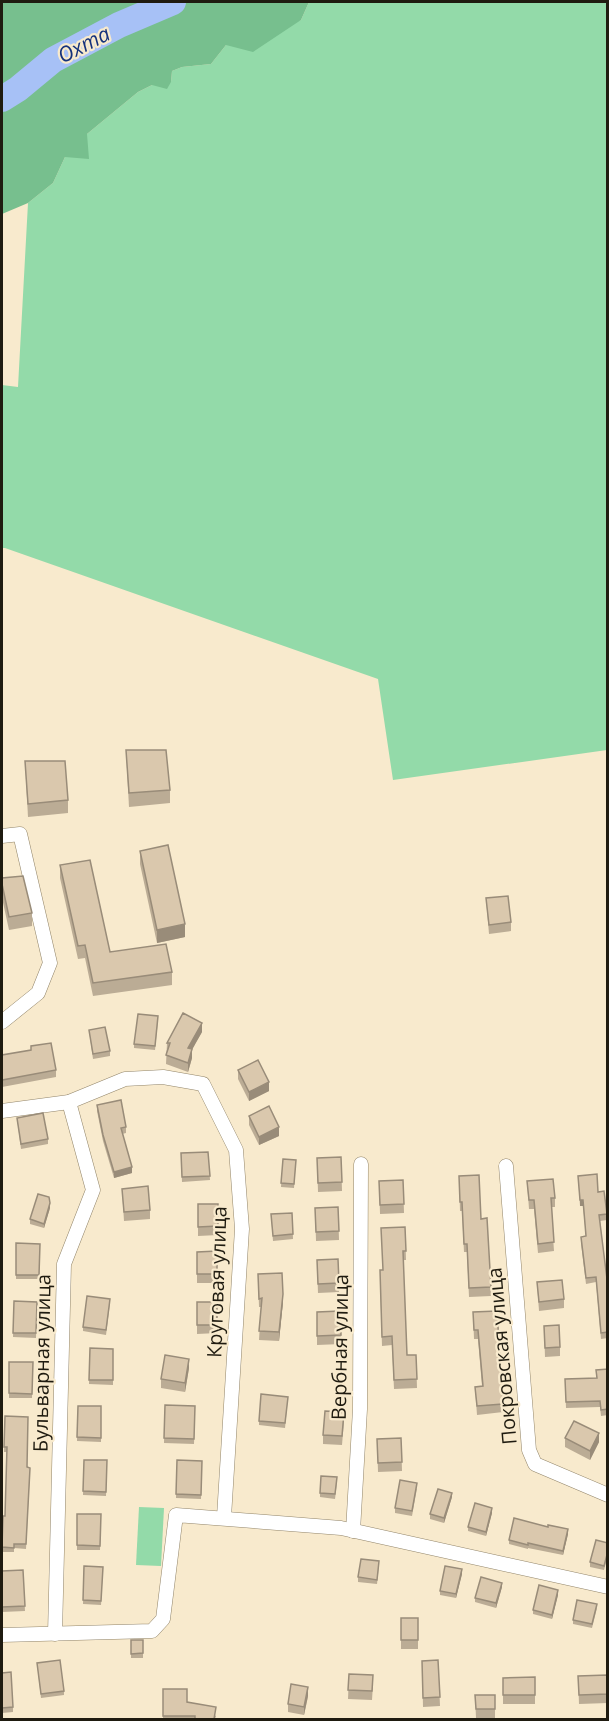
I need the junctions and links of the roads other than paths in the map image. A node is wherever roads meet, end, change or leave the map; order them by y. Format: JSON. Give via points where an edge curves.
{"nodes":[{"id":1,"x":2,"y":836,"type":"edge"},
{"id":2,"x":2,"y":1022,"type":"edge"},
{"id":3,"x":69,"y":1102,"type":"junction"},
{"id":4,"x":2,"y":1111,"type":"edge"},
{"id":5,"x":362,"y":1164,"type":"dead end"},
{"id":6,"x":506,"y":1166,"type":"dead end"},
{"id":7,"x":608,"y":1495,"type":"edge"},
{"id":8,"x":224,"y":1517,"type":"junction"},
{"id":9,"x":353,"y":1531,"type":"junction"},
{"id":10,"x":608,"y":1587,"type":"edge"},
{"id":11,"x":55,"y":1634,"type":"junction"},
{"id":12,"x":2,"y":1635,"type":"edge"}],
"edges":[{"from":1,"to":2,"type":"street","via":[[20,834],[50,963],[38,993]]},
{"from":3,"to":4,"type":"street","name":"Круговая улица"},
{"from":3,"to":8,"type":"street","name":"Круговая улица","via":[[124,1079],[163,1077],[203,1084],[236,1150],[242,1228]]},
{"from":3,"to":11,"type":"street","name":"Бульварная улица","via":[[93,1190],[64,1264]]},
{"from":5,"to":9,"type":"street","name":"Вербная улица","via":[[360,1409]]},
{"from":6,"to":7,"type":"street","name":"Покровская улица","via":[[529,1450],[535,1464]]},
{"from":8,"to":9,"type":"street"},
{"from":8,"to":11,"type":"street","via":[[176,1515],[163,1619],[152,1631]]},
{"from":9,"to":10,"type":"street"},
{"from":11,"to":12,"type":"street"}]}
